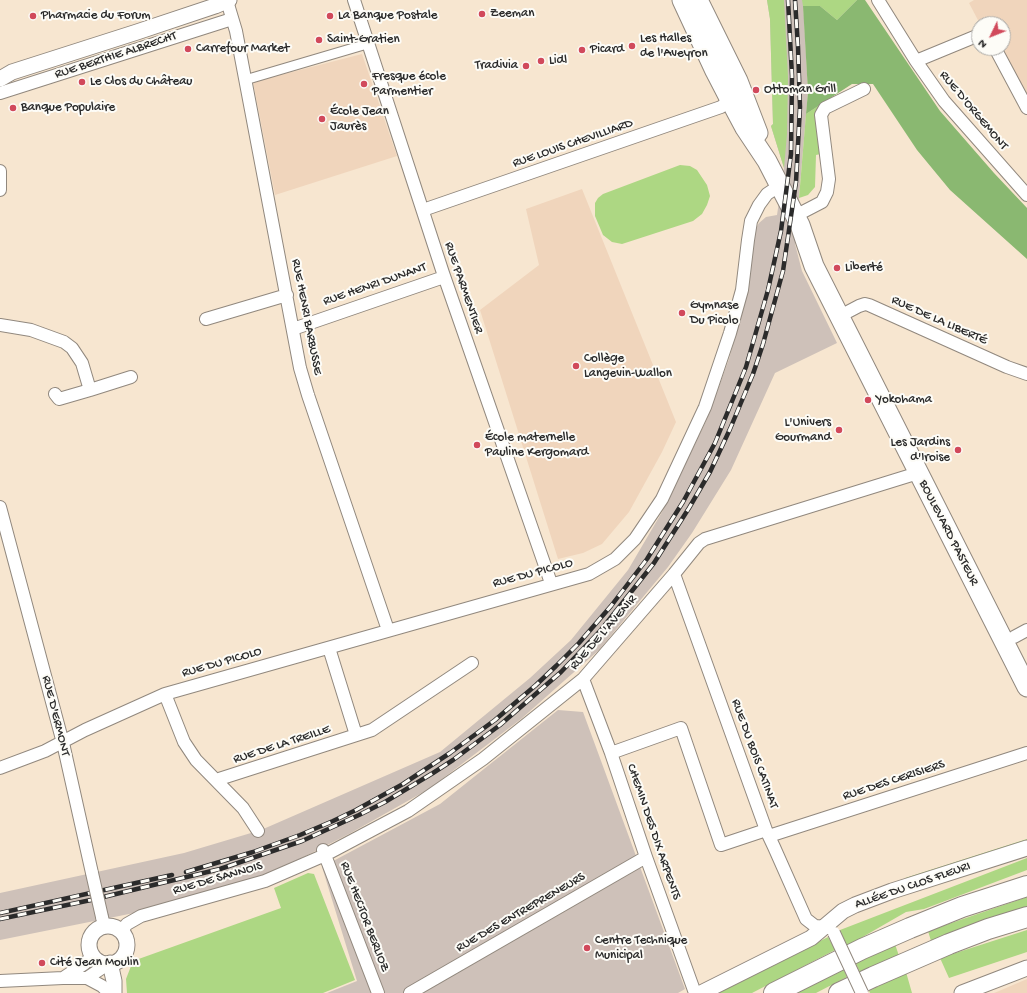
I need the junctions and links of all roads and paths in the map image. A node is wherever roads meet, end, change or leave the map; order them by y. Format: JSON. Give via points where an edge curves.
{"nodes":[{"id":1,"x":354,"y":0,"type":"edge"},
{"id":2,"x":674,"y":0,"type":"edge"},
{"id":3,"x":682,"y":0,"type":"edge"},
{"id":4,"x":688,"y":0,"type":"edge"},
{"id":5,"x":698,"y":0,"type":"edge"},
{"id":6,"x":878,"y":0,"type":"edge"},
{"id":7,"x":228,"y":1,"type":"edge"},
{"id":8,"x":232,"y":19,"type":"junction"},
{"id":9,"x":971,"y":38,"type":"edge"},
{"id":10,"x":367,"y":44,"type":"junction"},
{"id":11,"x":999,"y":56,"type":"edge"},
{"id":12,"x":916,"y":61,"type":"junction"},
{"id":13,"x":712,"y":66,"type":"junction"},
{"id":14,"x":4,"y":74,"type":"edge"},
{"id":15,"x":245,"y":80,"type":"junction"},
{"id":16,"x":864,"y":89,"type":"dead end"},
{"id":17,"x":0,"y":93,"type":"edge"},
{"id":18,"x":730,"y":100,"type":"junction"},
{"id":19,"x":1027,"y":108,"type":"edge"},
{"id":20,"x":752,"y":115,"type":"junction"},
{"id":21,"x":767,"y":161,"type":"junction"},
{"id":22,"x":0,"y":171,"type":"edge"},
{"id":23,"x":779,"y":186,"type":"junction"},
{"id":24,"x":0,"y":190,"type":"edge"},
{"id":25,"x":1027,"y":195,"type":"edge"},
{"id":26,"x":422,"y":210,"type":"junction"},
{"id":27,"x":797,"y":221,"type":"junction"},
{"id":28,"x":444,"y":277,"type":"junction"},
{"id":29,"x":287,"y":295,"type":"junction"},
{"id":30,"x":845,"y":313,"type":"junction"},
{"id":31,"x":206,"y":319,"type":"dead end"},
{"id":32,"x":0,"y":325,"type":"edge"},
{"id":33,"x":292,"y":329,"type":"junction"},
{"id":34,"x":1027,"y":374,"type":"edge"},
{"id":35,"x":130,"y":377,"type":"dead end"},
{"id":36,"x":90,"y":390,"type":"junction"},
{"id":37,"x":55,"y":394,"type":"dead end"},
{"id":38,"x":918,"y":473,"type":"junction"},
{"id":39,"x":0,"y":507,"type":"edge"},
{"id":40,"x":674,"y":574,"type":"junction"},
{"id":41,"x":551,"y":583,"type":"junction"},
{"id":42,"x":388,"y":630,"type":"junction"},
{"id":43,"x":1021,"y":633,"type":"edge"},
{"id":44,"x":329,"y":648,"type":"junction"},
{"id":45,"x":1027,"y":661,"type":"edge"},
{"id":46,"x":472,"y":663,"type":"dead end"},
{"id":47,"x":583,"y":679,"type":"junction"},
{"id":48,"x":1027,"y":687,"type":"edge"},
{"id":49,"x":165,"y":694,"type":"junction"},
{"id":50,"x":356,"y":735,"type":"junction"},
{"id":51,"x":63,"y":743,"type":"junction"},
{"id":52,"x":611,"y":753,"type":"junction"},
{"id":53,"x":1027,"y":753,"type":"edge"},
{"id":54,"x":0,"y":768,"type":"edge"},
{"id":55,"x":216,"y":780,"type":"junction"},
{"id":56,"x":258,"y":830,"type":"dead end"},
{"id":57,"x":768,"y":833,"type":"junction"},
{"id":58,"x":1027,"y":848,"type":"edge"},
{"id":59,"x":324,"y":853,"type":"junction"},
{"id":60,"x":646,"y":857,"type":"junction"},
{"id":61,"x":1027,"y":886,"type":"edge"},
{"id":62,"x":1027,"y":917,"type":"edge"},
{"id":63,"x":103,"y":922,"type":"junction"},
{"id":64,"x":830,"y":930,"type":"junction"},
{"id":65,"x":121,"y":931,"type":"junction"},
{"id":66,"x":93,"y":956,"type":"junction"},
{"id":67,"x":109,"y":964,"type":"junction"},
{"id":68,"x":1027,"y":968,"type":"edge"},
{"id":69,"x":63,"y":978,"type":"junction"},
{"id":70,"x":87,"y":978,"type":"junction"},
{"id":71,"x":0,"y":981,"type":"edge"},
{"id":72,"x":109,"y":993,"type":"edge"},
{"id":73,"x":114,"y":993,"type":"edge"},
{"id":74,"x":378,"y":993,"type":"edge"},
{"id":75,"x":410,"y":993,"type":"edge"},
{"id":76,"x":695,"y":993,"type":"edge"},
{"id":77,"x":701,"y":993,"type":"edge"},
{"id":78,"x":774,"y":993,"type":"edge"},
{"id":79,"x":839,"y":993,"type":"edge"},
{"id":80,"x":862,"y":993,"type":"edge"},
{"id":81,"x":962,"y":993,"type":"edge"}],
"edges":[{"from":1,"to":10,"type":"street","name":"RUE PARMENTIER"},
{"from":2,"to":13,"type":"main road","name":"BOULEVARD PASTEUR"},
{"from":3,"to":13,"type":"main road","name":"BOULEVARD PASTEUR"},
{"from":4,"to":20,"type":"main road","name":"BOULEVARD PASTEUR","via":[[730,82]]},
{"from":5,"to":20,"type":"main road","name":"BOULEVARD PASTEUR"},
{"from":6,"to":12,"type":"street","name":"RUE D'ORGEMONT"},
{"from":7,"to":8,"type":"street","name":"RUE HENRI BARBUSSE"},
{"from":7,"to":14,"type":"street","name":"RUE BERTHIE ALBRECHT"},
{"from":8,"to":15,"type":"street","name":"RUE HENRI BARBUSSE"},
{"from":8,"to":17,"type":"street","name":"RUE BERTHIE ALBRECHT"},
{"from":9,"to":12,"type":"street"},
{"from":10,"to":15,"type":"street"},
{"from":10,"to":26,"type":"street","name":"RUE PARMENTIER"},
{"from":11,"to":19,"type":"street"},
{"from":12,"to":25,"type":"street","name":"RUE D'ORGEMONT","via":[[944,101]]},
{"from":13,"to":18,"type":"main road","name":"BOULEVARD PASTEUR"},
{"from":15,"to":29,"type":"street","name":"RUE HENRI BARBUSSE"},
{"from":16,"to":27,"type":"street","via":[[825,108],[821,115],[829,180],[827,192],[822,202]]},
{"from":18,"to":21,"type":"main road","name":"BOULEVARD PASTEUR"},
{"from":18,"to":26,"type":"street","name":"RUE LOUIS CHEVILLIARD","via":[[721,108]]},
{"from":20,"to":21,"type":"main road","name":"BOULEVARD PASTEUR"},
{"from":21,"to":23,"type":"main road","name":"BOULEVARD PASTEUR"},
{"from":22,"to":24,"type":"street"},
{"from":23,"to":27,"type":"main road","name":"BOULEVARD PASTEUR"},
{"from":23,"to":41,"type":"street","name":"RUE DU PICOLO","via":[[767,194],[753,215],[742,290],[730,333],[705,407],[662,499],[634,540],[615,559],[589,574]]},
{"from":26,"to":28,"type":"street","name":"RUE PARMENTIER"},
{"from":27,"to":30,"type":"main road","name":"BOULEVARD PASTEUR","via":[[826,260]]},
{"from":28,"to":33,"type":"street","name":"RUE HENRI DUNANT"},
{"from":28,"to":41,"type":"street","name":"RUE PARMENTIER"},
{"from":29,"to":31,"type":"street"},
{"from":29,"to":33,"type":"street","name":"RUE HENRI BARBUSSE"},
{"from":30,"to":34,"type":"street","name":"RUE DE LA LIBERTÉ","via":[[862,305],[869,305]]},
{"from":30,"to":38,"type":"main road","name":"BOULEVARD PASTEUR"},
{"from":30,"to":43,"type":"main road","name":"BOULEVARD PASTEUR"},
{"from":32,"to":36,"type":"street","via":[[31,330],[64,342],[72,348],[82,363]]},
{"from":33,"to":42,"type":"street","name":"RUE HENRI BARBUSSE","via":[[308,395]]},
{"from":35,"to":36,"type":"street"},
{"from":36,"to":37,"type":"street","via":[[60,399]]},
{"from":38,"to":40,"type":"street","name":"RUE DE L'AVENIR","via":[[705,539]]},
{"from":38,"to":48,"type":"main road","name":"BOULEVARD PASTEUR"},
{"from":39,"to":51,"type":"street","name":"RUE D'ERMONT"},
{"from":40,"to":47,"type":"street","name":"RUE DE L'AVENIR"},
{"from":40,"to":57,"type":"street","name":"RUE DU BOIS CATINAT"},
{"from":41,"to":42,"type":"street","name":"RUE DU PICOLO"},
{"from":42,"to":44,"type":"street","name":"RUE DU PICOLO"},
{"from":43,"to":45,"type":"main road","name":"BOULEVARD PASTEUR"},
{"from":44,"to":49,"type":"street","name":"RUE DU PICOLO"},
{"from":44,"to":50,"type":"street"},
{"from":46,"to":50,"type":"street","name":"RUE DE LA TREILLE","via":[[372,730]]},
{"from":47,"to":52,"type":"street","name":"CHEMIN DES DIX ARPENTS"},
{"from":47,"to":59,"type":"street","name":"RUE DE L'AVENIR","via":[[483,758],[408,811]]},
{"from":49,"to":51,"type":"street","name":"RUE DU PICOLO","via":[[85,730]]},
{"from":49,"to":55,"type":"street","via":[[184,742],[196,760]]},
{"from":50,"to":55,"type":"street","name":"RUE DE LA TREILLE"},
{"from":51,"to":54,"type":"street","name":"RUE DU PICOLO"},
{"from":51,"to":63,"type":"street","name":"RUE D'ERMONT","bridge":true},
{"from":52,"to":57,"type":"street","name":"RUE DES CERISIERS","via":[[680,728],[721,845]]},
{"from":52,"to":60,"type":"street","name":"CHEMIN DES DIX ARPENTS"},
{"from":53,"to":57,"type":"street","name":"RUE DES CERISIERS"},
{"from":55,"to":56,"type":"street","via":[[243,808]]},
{"from":57,"to":64,"type":"street","name":"RUE DU BOIS CATINAT","via":[[806,919],[815,926]]},
{"from":58,"to":64,"type":"street","name":"ALLÉE DU CLOS FLEURI","via":[[855,905],[843,911]]},
{"from":59,"to":65,"type":"street","name":"RUE DE SANNOIS","via":[[265,881],[141,916]]},
{"from":59,"to":74,"type":"street","name":"RUE HECTOR BERLIOZ"},
{"from":60,"to":75,"type":"street","name":"RUE DES ENTREPRENEURS"},
{"from":60,"to":76,"type":"street","name":"CHEMIN DES DIX ARPENTS"},
{"from":61,"to":78,"type":"highway","via":[[962,907],[910,928]]},
{"from":62,"to":79,"type":"highway","via":[[949,944]]},
{"from":63,"to":65,"type":"street"},
{"from":63,"to":66,"type":"street","via":[[90,938],[89,945]]},
{"from":64,"to":77,"type":"street","name":"ALLÉE DU CLOS FLEURI"},
{"from":64,"to":80,"type":"street","bridge":true},
{"from":65,"to":67,"type":"street","via":[[126,942],[124,954]]},
{"from":66,"to":67,"type":"street","via":[[102,963]]},
{"from":66,"to":69,"type":"street"},
{"from":67,"to":70,"type":"street"},
{"from":67,"to":73,"type":"street","via":[[114,981]]},
{"from":68,"to":81,"type":"street"},
{"from":69,"to":70,"type":"street"},
{"from":69,"to":71,"type":"street"},
{"from":70,"to":72,"type":"street"}]}
